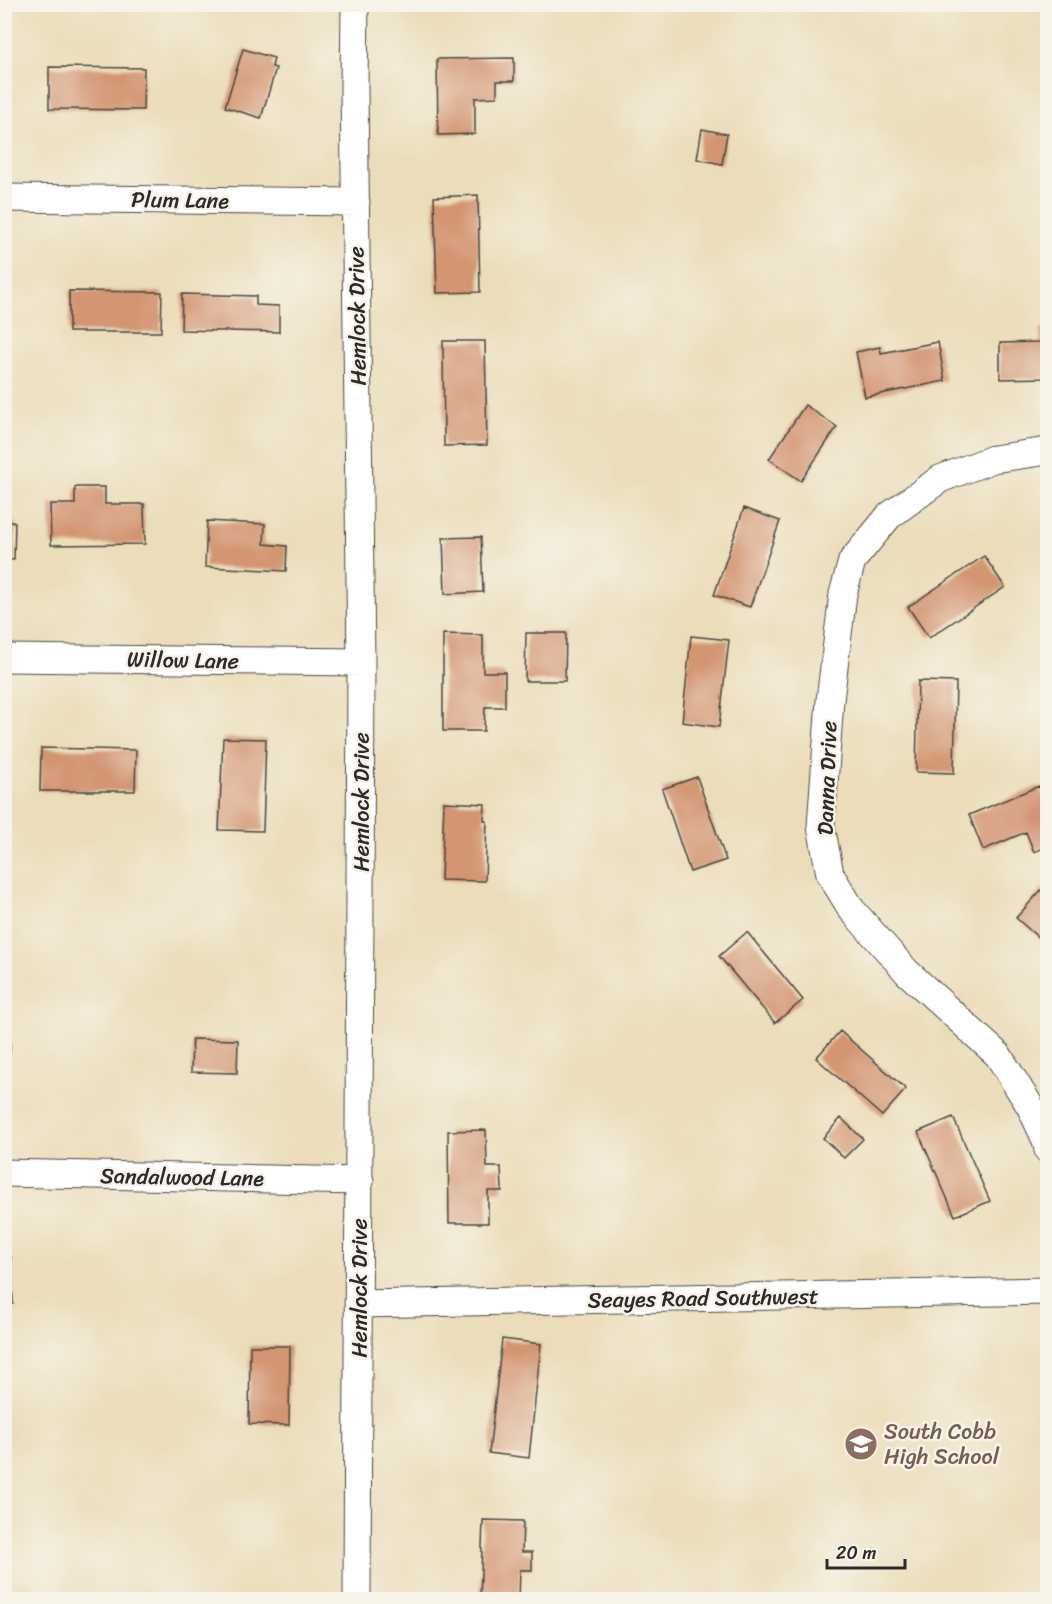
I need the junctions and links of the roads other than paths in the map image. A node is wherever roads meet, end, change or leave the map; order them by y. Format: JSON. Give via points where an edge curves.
{"nodes":[{"id":1,"x":354,"y":4,"type":"edge"},
{"id":2,"x":4,"y":198,"type":"edge"},
{"id":3,"x":356,"y":202,"type":"junction"},
{"id":4,"x":1047,"y":452,"type":"edge"},
{"id":5,"x":4,"y":658,"type":"edge"},
{"id":6,"x":361,"y":662,"type":"junction"},
{"id":7,"x":1047,"y":1150,"type":"edge"},
{"id":8,"x":4,"y":1173,"type":"edge"},
{"id":9,"x":360,"y":1181,"type":"junction"},
{"id":10,"x":1047,"y":1291,"type":"edge"},
{"id":11,"x":359,"y":1304,"type":"junction"},
{"id":12,"x":357,"y":1599,"type":"edge"}],
"edges":[{"from":1,"to":3,"type":"street","name":"Hemlock Drive"},
{"from":2,"to":3,"type":"street","name":"Plum Lane"},
{"from":3,"to":6,"type":"street","name":"Hemlock Drive"},
{"from":4,"to":7,"type":"street","name":"Danna Drive","via":[[993,459],[940,479],[889,516],[852,561],[843,594],[832,688],[821,826],[830,874],[852,910],[907,972],[998,1055],[1030,1106]]},
{"from":5,"to":6,"type":"street","name":"Willow Lane"},
{"from":6,"to":9,"type":"street","name":"Hemlock Drive"},
{"from":8,"to":9,"type":"street","name":"Sandalwood Lane"},
{"from":9,"to":11,"type":"street","name":"Hemlock Drive"},
{"from":10,"to":11,"type":"street","name":"Seayes Road Southwest"},
{"from":11,"to":12,"type":"street","name":"Hemlock Drive"}]}
